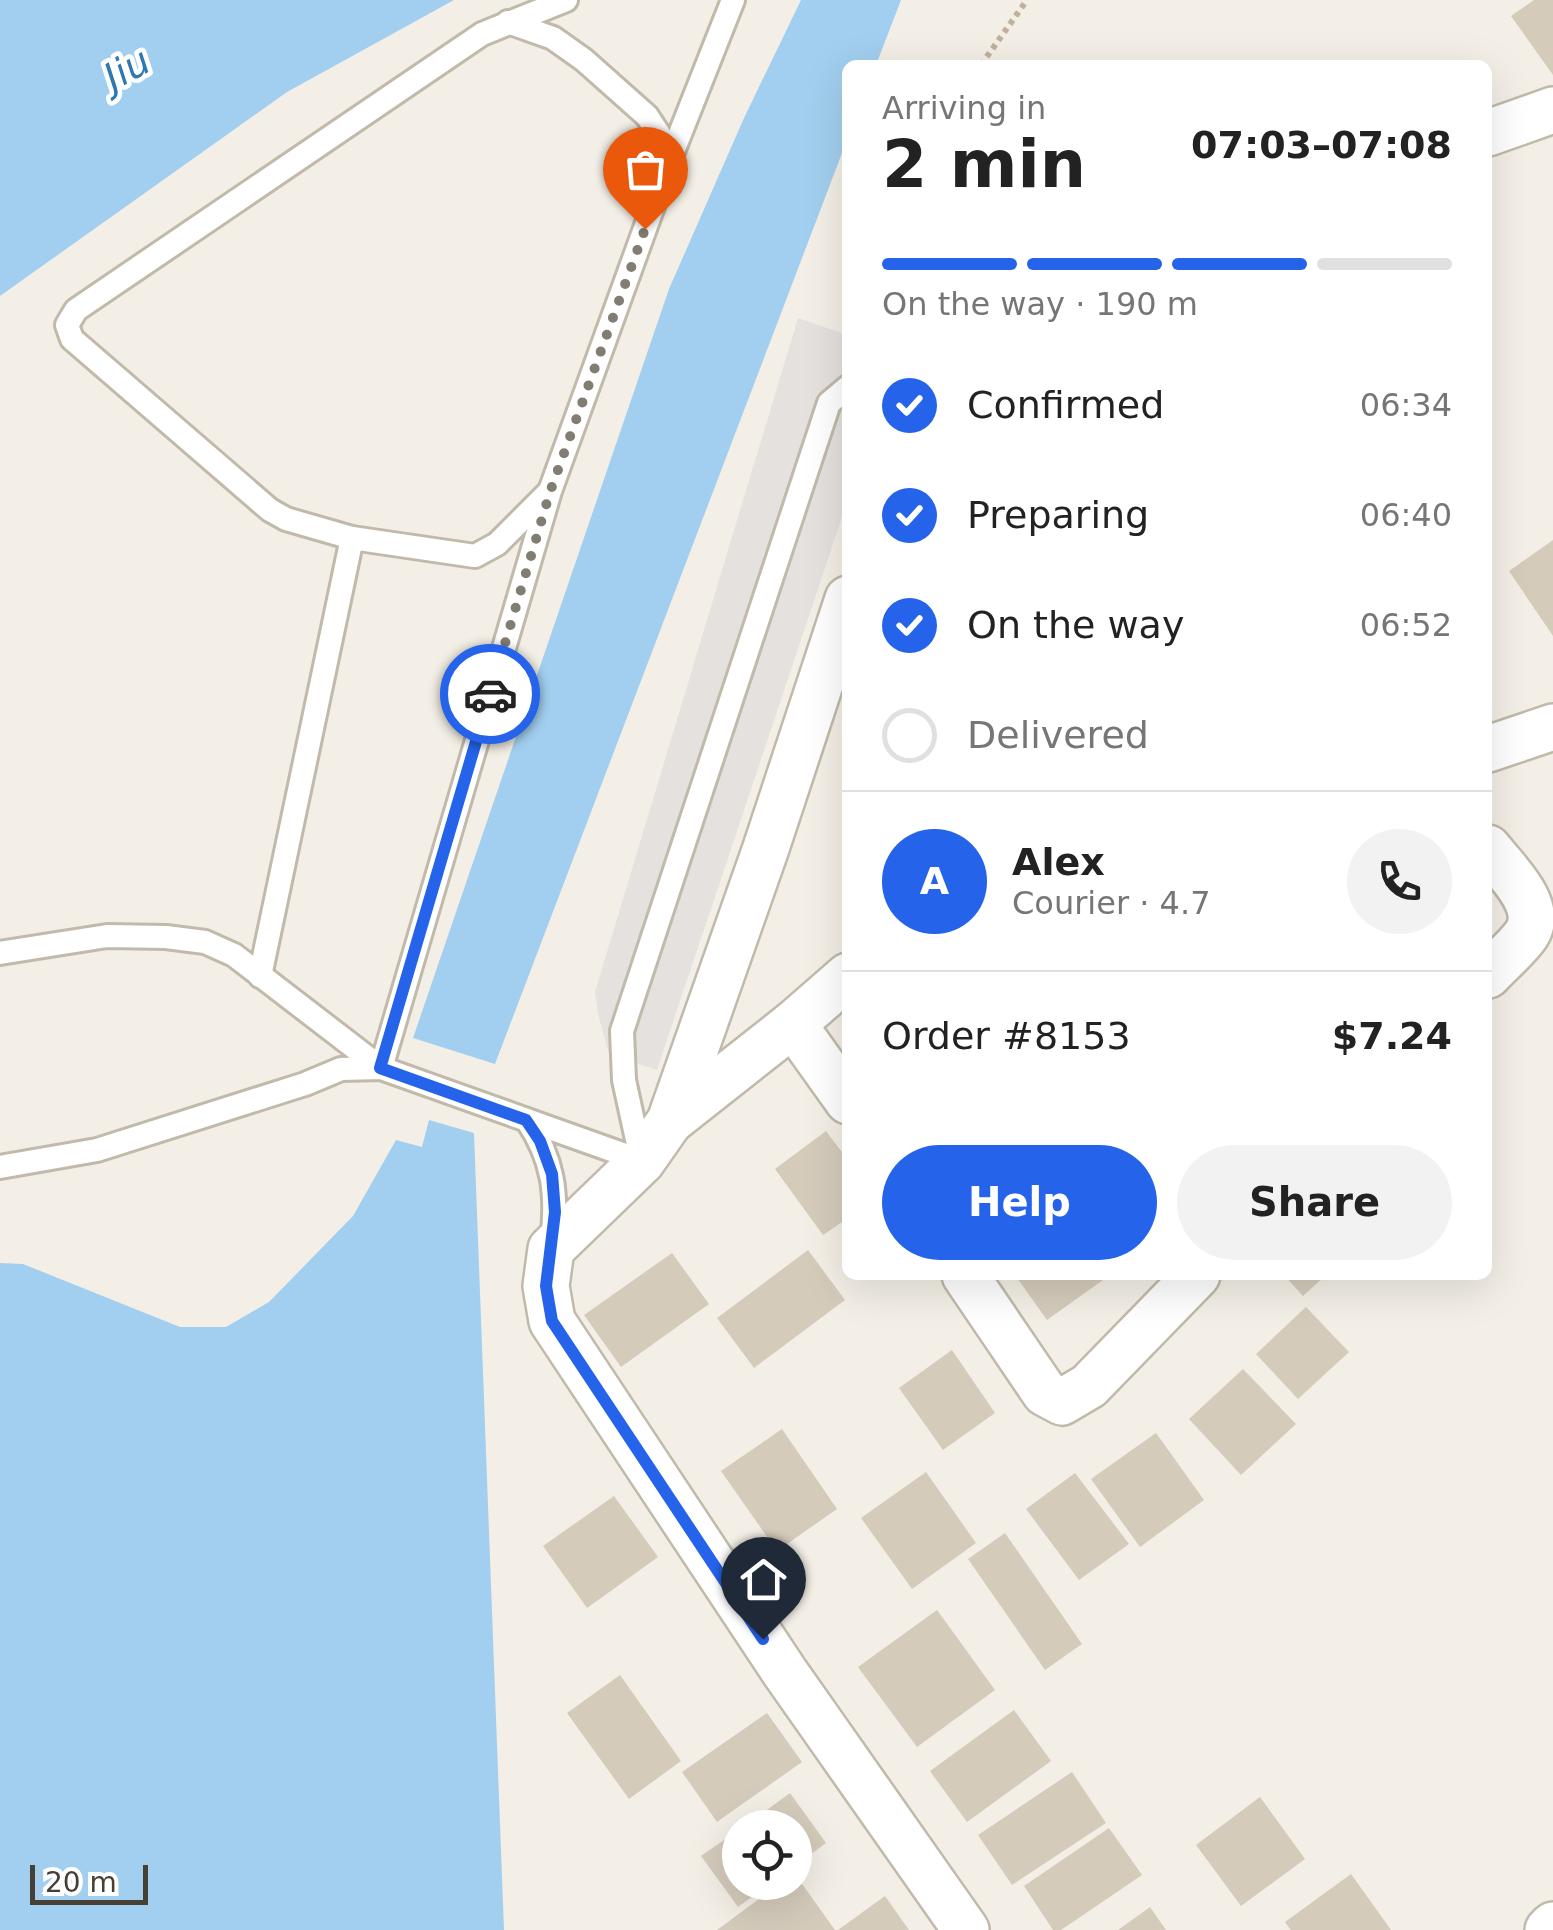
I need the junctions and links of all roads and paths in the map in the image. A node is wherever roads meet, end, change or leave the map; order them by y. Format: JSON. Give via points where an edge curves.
{"nodes":[{"id":1,"x":566,"y":0,"type":"edge"},
{"id":2,"x":733,"y":0,"type":"edge"},
{"id":3,"x":1027,"y":0,"type":"edge"},
{"id":4,"x":508,"y":22,"type":"junction"},
{"id":5,"x":985,"y":60,"type":"edge"},
{"id":6,"x":1553,"y":110,"type":"edge"},
{"id":7,"x":1492,"y":132,"type":"edge"},
{"id":8,"x":672,"y":154,"type":"junction"},
{"id":9,"x":842,"y":392,"type":"edge"},
{"id":10,"x":550,"y":492,"type":"junction"},
{"id":11,"x":352,"y":538,"type":"junction"},
{"id":12,"x":842,"y":618,"type":"edge"},
{"id":13,"x":1553,"y":727,"type":"edge"},
{"id":14,"x":1492,"y":748,"type":"edge"},
{"id":15,"x":1492,"y":853,"type":"edge"},
{"id":16,"x":0,"y":953,"type":"edge"},
{"id":17,"x":1492,"y":971,"type":"edge"},
{"id":18,"x":260,"y":976,"type":"junction"},
{"id":19,"x":842,"y":981,"type":"edge"},
{"id":20,"x":793,"y":1024,"type":"junction"},
{"id":21,"x":380,"y":1068,"type":"junction"},
{"id":22,"x":842,"y":1093,"type":"edge"},
{"id":23,"x":526,"y":1120,"type":"junction"},
{"id":24,"x":670,"y":1120,"type":"junction"},
{"id":25,"x":642,"y":1161,"type":"junction"},
{"id":26,"x":0,"y":1167,"type":"edge"},
{"id":27,"x":551,"y":1249,"type":"junction"},
{"id":28,"x":968,"y":1280,"type":"edge"},
{"id":29,"x":1191,"y":1280,"type":"edge"},
{"id":30,"x":966,"y":1930,"type":"edge"}],
"edges":[{"from":1,"to":4,"type":"lane"},
{"from":2,"to":8,"type":"lane"},
{"from":3,"to":5,"type":"path"},
{"from":4,"to":8,"type":"lane","via":[[553,38],[610,82],[647,116]]},
{"from":4,"to":11,"type":"lane","via":[[76,310],[67,325],[72,339],[270,510]]},
{"from":6,"to":7,"type":"street"},
{"from":8,"to":10,"type":"lane"},
{"from":9,"to":25,"type":"lane","via":[[829,404],[622,1031],[624,1080]]},
{"from":10,"to":11,"type":"lane","via":[[497,544],[475,556]]},
{"from":10,"to":21,"type":"lane"},
{"from":11,"to":18,"type":"lane"},
{"from":12,"to":24,"type":"street"},
{"from":13,"to":14,"type":"street"},
{"from":15,"to":17,"type":"street","via":[[1528,899],[1532,917],[1528,932]]},
{"from":16,"to":18,"type":"lane","via":[[107,936],[166,937],[205,942]]},
{"from":18,"to":21,"type":"lane"},
{"from":19,"to":20,"type":"street"},
{"from":20,"to":22,"type":"street"},
{"from":20,"to":24,"type":"street"},
{"from":21,"to":23,"type":"lane"},
{"from":21,"to":26,"type":"lane","via":[[341,1069],[97,1150]]},
{"from":23,"to":25,"type":"lane"},
{"from":23,"to":27,"type":"lane","via":[[552,1174]]},
{"from":24,"to":25,"type":"street"},
{"from":25,"to":27,"type":"street"},
{"from":27,"to":30,"type":"street","via":[[546,1286],[552,1321]]},
{"from":28,"to":29,"type":"street","via":[[1044,1392],[1062,1402],[1088,1386]]}]}
